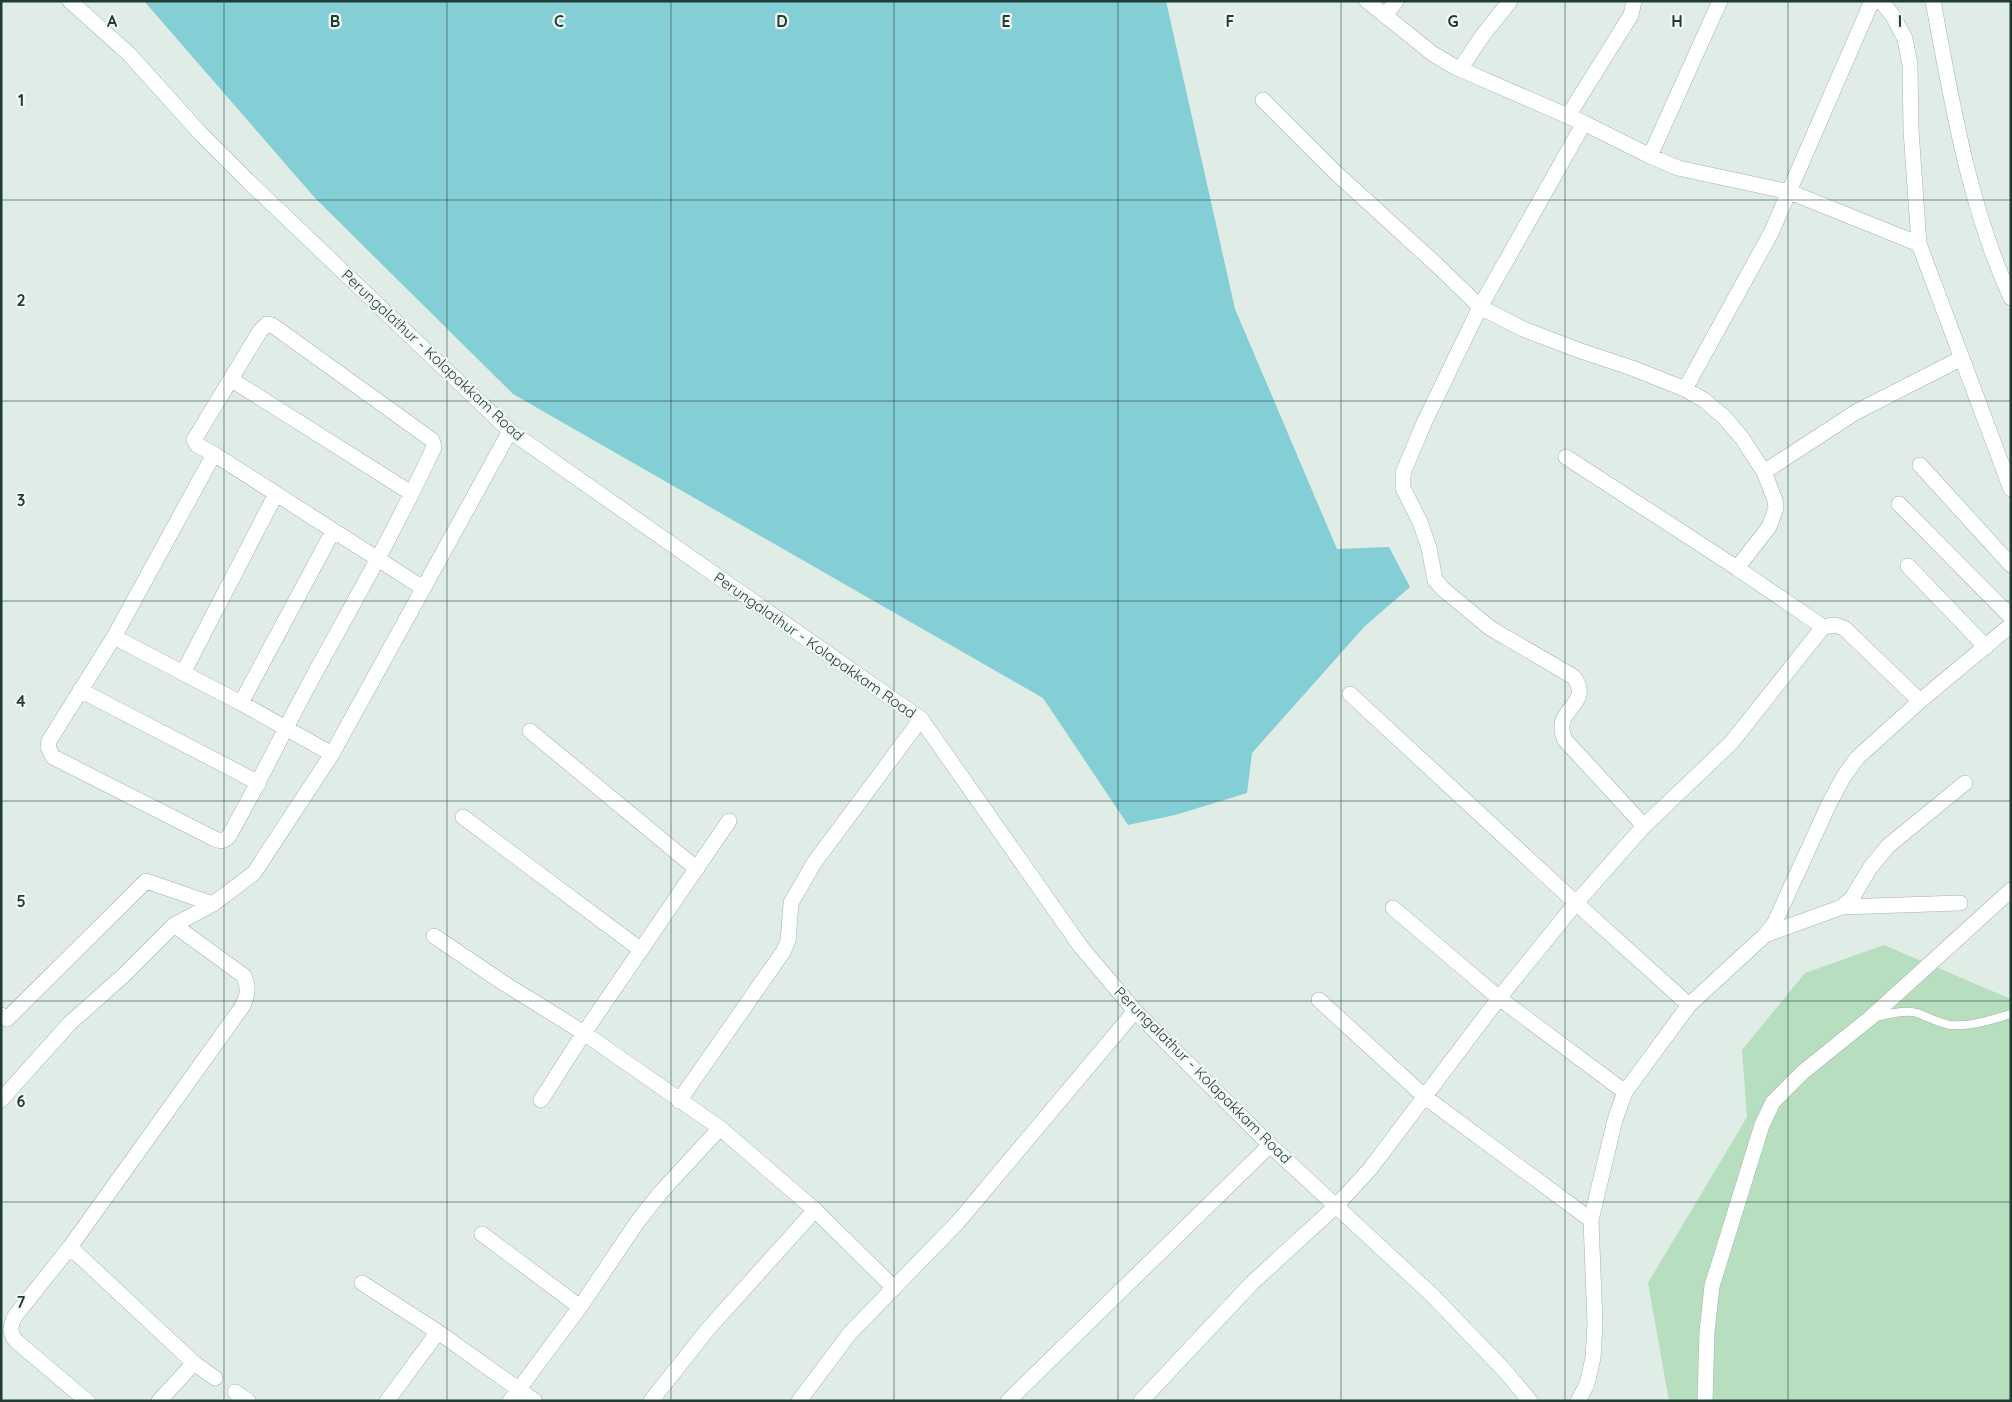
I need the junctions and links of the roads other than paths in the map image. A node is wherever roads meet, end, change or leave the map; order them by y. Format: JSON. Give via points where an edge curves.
{"nodes":[{"id":1,"x":70,"y":1,"type":"edge"},
{"id":2,"x":1367,"y":1,"type":"edge"},
{"id":3,"x":1396,"y":1,"type":"edge"},
{"id":4,"x":1510,"y":1,"type":"edge"},
{"id":5,"x":1634,"y":1,"type":"edge"},
{"id":6,"x":1720,"y":1,"type":"edge"},
{"id":7,"x":1872,"y":1,"type":"edge"},
{"id":8,"x":1881,"y":1,"type":"edge"},
{"id":9,"x":1933,"y":1,"type":"edge"},
{"id":10,"x":1385,"y":16,"type":"junction"},
{"id":11,"x":1460,"y":69,"type":"junction"},
{"id":12,"x":1262,"y":100,"type":"dead end"},
{"id":13,"x":1568,"y":116,"type":"junction"},
{"id":14,"x":1584,"y":123,"type":"junction"},
{"id":15,"x":1650,"y":156,"type":"junction"},
{"id":16,"x":1790,"y":192,"type":"junction"},
{"id":17,"x":1918,"y":244,"type":"junction"},
{"id":18,"x":2011,"y":298,"type":"edge"},
{"id":19,"x":1480,"y":307,"type":"junction"},
{"id":20,"x":1962,"y":358,"type":"junction"},
{"id":21,"x":232,"y":380,"type":"junction"},
{"id":22,"x":1685,"y":389,"type":"junction"},
{"id":23,"x":510,"y":431,"type":"junction"},
{"id":24,"x":214,"y":454,"type":"junction"},
{"id":25,"x":1566,"y":457,"type":"dead end"},
{"id":26,"x":1920,"y":465,"type":"dead end"},
{"id":27,"x":1764,"y":472,"type":"junction"},
{"id":28,"x":2011,"y":489,"type":"edge"},
{"id":29,"x":411,"y":493,"type":"junction"},
{"id":30,"x":276,"y":494,"type":"junction"},
{"id":31,"x":1899,"y":504,"type":"dead end"},
{"id":32,"x":333,"y":531,"type":"junction"},
{"id":33,"x":377,"y":559,"type":"junction"},
{"id":34,"x":2011,"y":565,"type":"edge"},
{"id":35,"x":1908,"y":566,"type":"dead end"},
{"id":36,"x":1737,"y":568,"type":"junction"},
{"id":37,"x":423,"y":588,"type":"junction"},
{"id":38,"x":2011,"y":617,"type":"edge"},
{"id":39,"x":2011,"y":625,"type":"edge"},
{"id":40,"x":1823,"y":627,"type":"junction"},
{"id":41,"x":114,"y":636,"type":"junction"},
{"id":42,"x":1986,"y":646,"type":"junction"},
{"id":43,"x":183,"y":673,"type":"junction"},
{"id":44,"x":80,"y":690,"type":"junction"},
{"id":45,"x":1350,"y":694,"type":"dead end"},
{"id":46,"x":1920,"y":701,"type":"junction"},
{"id":47,"x":241,"y":703,"type":"junction"},
{"id":48,"x":921,"y":719,"type":"junction"},
{"id":49,"x":285,"y":727,"type":"junction"},
{"id":50,"x":530,"y":731,"type":"dead end"},
{"id":51,"x":332,"y":754,"type":"junction"},
{"id":52,"x":1965,"y":783,"type":"dead end"},
{"id":53,"x":259,"y":784,"type":"junction"},
{"id":54,"x":463,"y":817,"type":"dead end"},
{"id":55,"x":729,"y":821,"type":"dead end"},
{"id":56,"x":1644,"y":826,"type":"junction"},
{"id":57,"x":697,"y":869,"type":"junction"},
{"id":58,"x":2011,"y":890,"type":"edge"},
{"id":59,"x":1576,"y":903,"type":"junction"},
{"id":60,"x":1960,"y":903,"type":"dead end"},
{"id":61,"x":213,"y":904,"type":"junction"},
{"id":62,"x":1842,"y":907,"type":"junction"},
{"id":63,"x":1393,"y":908,"type":"dead end"},
{"id":64,"x":174,"y":925,"type":"junction"},
{"id":65,"x":434,"y":936,"type":"dead end"},
{"id":66,"x":1764,"y":936,"type":"junction"},
{"id":67,"x":641,"y":950,"type":"junction"},
{"id":68,"x":1499,"y":998,"type":"junction"},
{"id":69,"x":1319,"y":1000,"type":"dead end"},
{"id":70,"x":1689,"y":1006,"type":"junction"},
{"id":71,"x":1135,"y":1011,"type":"junction"},
{"id":72,"x":2011,"y":1014,"type":"edge"},
{"id":73,"x":1,"y":1015,"type":"edge"},
{"id":74,"x":1869,"y":1019,"type":"junction"},
{"id":75,"x":584,"y":1034,"type":"junction"},
{"id":76,"x":4,"y":1090,"type":"edge"},
{"id":77,"x":1625,"y":1092,"type":"junction"},
{"id":78,"x":1425,"y":1097,"type":"junction"},
{"id":79,"x":541,"y":1100,"type":"dead end"},
{"id":80,"x":678,"y":1101,"type":"junction"},
{"id":81,"x":720,"y":1128,"type":"junction"},
{"id":82,"x":1270,"y":1145,"type":"junction"},
{"id":83,"x":1336,"y":1206,"type":"junction"},
{"id":84,"x":815,"y":1210,"type":"junction"},
{"id":85,"x":1591,"y":1220,"type":"junction"},
{"id":86,"x":482,"y":1234,"type":"dead end"},
{"id":87,"x":70,"y":1247,"type":"junction"},
{"id":88,"x":362,"y":1283,"type":"dead end"},
{"id":89,"x":893,"y":1287,"type":"junction"},
{"id":90,"x":580,"y":1306,"type":"junction"},
{"id":91,"x":438,"y":1332,"type":"junction"},
{"id":92,"x":194,"y":1363,"type":"junction"},
{"id":93,"x":215,"y":1378,"type":"dead end"},
{"id":94,"x":235,"y":1392,"type":"dead end"},
{"id":95,"x":514,"y":1395,"type":"edge"},
{"id":96,"x":87,"y":1401,"type":"edge"},
{"id":97,"x":159,"y":1401,"type":"edge"},
{"id":98,"x":248,"y":1401,"type":"edge"},
{"id":99,"x":386,"y":1401,"type":"edge"},
{"id":100,"x":535,"y":1401,"type":"edge"},
{"id":101,"x":651,"y":1401,"type":"edge"},
{"id":102,"x":800,"y":1401,"type":"edge"},
{"id":103,"x":1008,"y":1401,"type":"edge"},
{"id":104,"x":1140,"y":1401,"type":"edge"},
{"id":105,"x":1530,"y":1401,"type":"edge"},
{"id":106,"x":1578,"y":1401,"type":"edge"},
{"id":107,"x":1705,"y":1401,"type":"edge"}],
"edges":[{"from":1,"to":23,"type":"street","name":"Perungalathur - Kolapakkam Road","via":[[129,54],[248,181]]},
{"from":2,"to":10,"type":"street"},
{"from":3,"to":10,"type":"street"},
{"from":4,"to":11,"type":"street"},
{"from":5,"to":13,"type":"street","via":[[1631,15]]},
{"from":6,"to":15,"type":"street"},
{"from":7,"to":16,"type":"street"},
{"from":8,"to":17,"type":"street","via":[[1905,39],[1910,64]]},
{"from":9,"to":18,"type":"street","via":[[1973,198]]},
{"from":10,"to":11,"type":"street","via":[[1433,54]]},
{"from":11,"to":13,"type":"street"},
{"from":12,"to":19,"type":"street"},
{"from":13,"to":14,"type":"street"},
{"from":14,"to":15,"type":"street"},
{"from":14,"to":19,"type":"street"},
{"from":15,"to":16,"type":"street","via":[[1678,168]]},
{"from":16,"to":17,"type":"street"},
{"from":16,"to":22,"type":"street","via":[[1771,233]]},
{"from":17,"to":20,"type":"street"},
{"from":19,"to":22,"type":"street","via":[[1523,329]]},
{"from":19,"to":56,"type":"street","via":[[1424,423],[1403,473],[1403,488],[1420,522],[1436,580],[1443,589],[1490,628],[1574,677],[1580,691],[1561,724],[1562,732]]},
{"from":20,"to":27,"type":"street","via":[[1856,412]]},
{"from":20,"to":28,"type":"street"},
{"from":21,"to":24,"type":"street","via":[[194,440]]},
{"from":21,"to":29,"type":"street"},
{"from":21,"to":29,"type":"street","via":[[263,327],[272,325],[432,440],[434,447]]},
{"from":22,"to":27,"type":"street","via":[[1724,417]]},
{"from":23,"to":37,"type":"street"},
{"from":23,"to":48,"type":"street","name":"Perungalathur - Kolapakkam Road"},
{"from":24,"to":30,"type":"street"},
{"from":24,"to":41,"type":"street"},
{"from":25,"to":36,"type":"street"},
{"from":26,"to":34,"type":"street"},
{"from":27,"to":36,"type":"street","via":[[1775,500],[1774,516]]},
{"from":29,"to":33,"type":"street"},
{"from":30,"to":32,"type":"street"},
{"from":30,"to":43,"type":"street"},
{"from":31,"to":38,"type":"street"},
{"from":32,"to":33,"type":"street"},
{"from":32,"to":47,"type":"street"},
{"from":33,"to":37,"type":"street"},
{"from":33,"to":49,"type":"street"},
{"from":35,"to":42,"type":"street"},
{"from":36,"to":40,"type":"street"},
{"from":37,"to":51,"type":"street"},
{"from":39,"to":42,"type":"street"},
{"from":40,"to":46,"type":"street","via":[[1835,625],[1844,628]]},
{"from":40,"to":56,"type":"street","via":[[1731,743]]},
{"from":41,"to":43,"type":"street"},
{"from":41,"to":44,"type":"street"},
{"from":42,"to":46,"type":"street"},
{"from":43,"to":47,"type":"street"},
{"from":44,"to":53,"type":"street"},
{"from":44,"to":53,"type":"street","via":[[49,741],[53,757],[221,841],[229,836]]},
{"from":45,"to":59,"type":"street"},
{"from":46,"to":66,"type":"street","via":[[1857,758],[1844,776],[1783,906]]},
{"from":47,"to":49,"type":"street"},
{"from":48,"to":71,"type":"street","name":"Perungalathur - Kolapakkam Road","via":[[1081,947]]},
{"from":48,"to":80,"type":"street","via":[[814,863],[791,903],[784,952]]},
{"from":49,"to":51,"type":"street"},
{"from":49,"to":53,"type":"street"},
{"from":50,"to":57,"type":"street"},
{"from":51,"to":61,"type":"street","via":[[254,873]]},
{"from":52,"to":62,"type":"street","via":[[1888,846],[1852,898]]},
{"from":54,"to":67,"type":"street"},
{"from":55,"to":57,"type":"street"},
{"from":56,"to":59,"type":"street"},
{"from":57,"to":67,"type":"street"},
{"from":58,"to":74,"type":"street"},
{"from":59,"to":68,"type":"street"},
{"from":59,"to":70,"type":"street"},
{"from":60,"to":62,"type":"street"},
{"from":61,"to":64,"type":"street"},
{"from":61,"to":73,"type":"street","via":[[146,881],[7,1019]]},
{"from":62,"to":66,"type":"street"},
{"from":63,"to":68,"type":"street"},
{"from":64,"to":76,"type":"street"},
{"from":64,"to":87,"type":"street","via":[[244,976],[248,996]]},
{"from":65,"to":75,"type":"street"},
{"from":66,"to":70,"type":"street"},
{"from":67,"to":75,"type":"street"},
{"from":68,"to":77,"type":"street"},
{"from":68,"to":78,"type":"street"},
{"from":69,"to":78,"type":"street"},
{"from":70,"to":77,"type":"street"},
{"from":71,"to":82,"type":"street","name":"Perungalathur - Kolapakkam Road"},
{"from":71,"to":89,"type":"street","via":[[958,1222]]},
{"from":72,"to":74,"type":"lane","via":[[1961,1025],[1942,1023],[1915,1012]]},
{"from":74,"to":107,"type":"street","via":[[1787,1087],[1773,1102],[1762,1125],[1712,1286]]},
{"from":75,"to":79,"type":"street"},
{"from":75,"to":80,"type":"street"},
{"from":77,"to":85,"type":"street"},
{"from":78,"to":83,"type":"street","via":[[1370,1169]]},
{"from":78,"to":85,"type":"street"},
{"from":80,"to":81,"type":"street"},
{"from":81,"to":84,"type":"street"},
{"from":81,"to":90,"type":"street","via":[[638,1222]]},
{"from":82,"to":83,"type":"street","name":"Perungalathur - Kolapakkam Road"},
{"from":82,"to":103,"type":"street"},
{"from":83,"to":104,"type":"street","via":[[1252,1283]]},
{"from":83,"to":105,"type":"street","name":"Perungalathur - Kolapakkam Road","via":[[1432,1295]]},
{"from":84,"to":89,"type":"street"},
{"from":84,"to":101,"type":"street","via":[[708,1329]]},
{"from":85,"to":106,"type":"street","via":[[1593,1358],[1587,1384]]},
{"from":86,"to":90,"type":"street"},
{"from":87,"to":92,"type":"street"},
{"from":87,"to":96,"type":"street","via":[[10,1326],[16,1341]]},
{"from":88,"to":91,"type":"street"},
{"from":89,"to":102,"type":"street","via":[[850,1333]]},
{"from":90,"to":95,"type":"street"},
{"from":91,"to":95,"type":"street"},
{"from":91,"to":99,"type":"street"},
{"from":92,"to":93,"type":"street"},
{"from":92,"to":97,"type":"street"},
{"from":94,"to":98,"type":"street"},
{"from":95,"to":100,"type":"street"}]}
